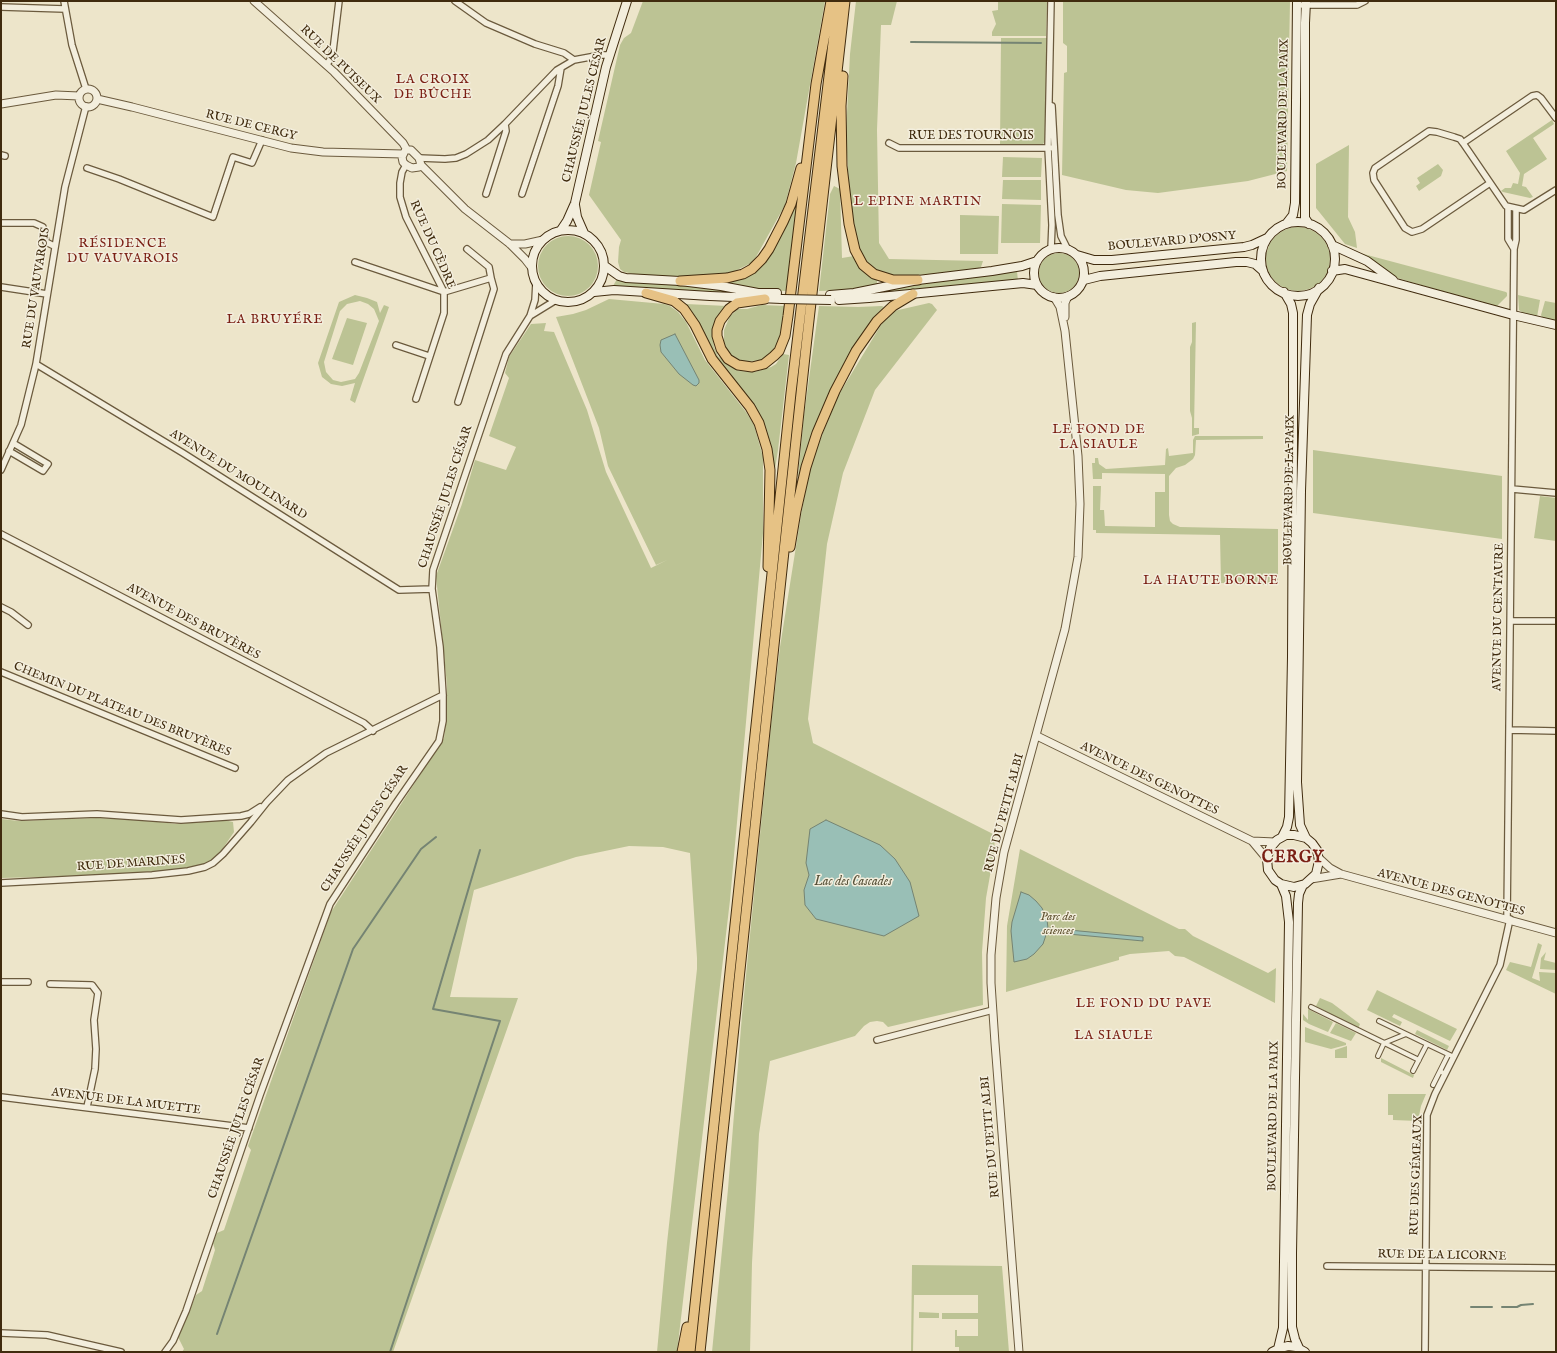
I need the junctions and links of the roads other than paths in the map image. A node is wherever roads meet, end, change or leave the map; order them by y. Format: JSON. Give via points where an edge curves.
{"nodes":[{"id":1,"x":64,"y":1,"type":"edge"},
{"id":2,"x":254,"y":1,"type":"edge"},
{"id":3,"x":339,"y":1,"type":"edge"},
{"id":4,"x":455,"y":1,"type":"edge"},
{"id":5,"x":627,"y":1,"type":"edge"},
{"id":6,"x":831,"y":1,"type":"edge"},
{"id":7,"x":838,"y":1,"type":"edge"},
{"id":8,"x":847,"y":1,"type":"edge"},
{"id":9,"x":1051,"y":1,"type":"edge"},
{"id":10,"x":1365,"y":1,"type":"edge"},
{"id":11,"x":1297,"y":3,"type":"edge"},
{"id":12,"x":1306,"y":3,"type":"edge"},
{"id":13,"x":1,"y":7,"type":"edge"},
{"id":14,"x":65,"y":9,"type":"junction"},
{"id":15,"x":609,"y":55,"type":"junction"},
{"id":16,"x":574,"y":60,"type":"junction"},
{"id":17,"x":326,"y":65,"type":"junction"},
{"id":18,"x":561,"y":68,"type":"junction"},
{"id":19,"x":1050,"y":80,"type":"junction"},
{"id":20,"x":86,"y":89,"type":"junction"},
{"id":21,"x":79,"y":96,"type":"junction"},
{"id":22,"x":97,"y":99,"type":"junction"},
{"id":23,"x":1,"y":104,"type":"edge"},
{"id":24,"x":86,"y":106,"type":"junction"},
{"id":25,"x":1556,"y":118,"type":"edge"},
{"id":26,"x":505,"y":124,"type":"junction"},
{"id":27,"x":811,"y":126,"type":"junction"},
{"id":28,"x":262,"y":140,"type":"junction"},
{"id":29,"x":890,"y":143,"type":"dead end"},
{"id":30,"x":1463,"y":143,"type":"junction"},
{"id":31,"x":1048,"y":148,"type":"junction"},
{"id":32,"x":1055,"y":148,"type":"junction"},
{"id":33,"x":405,"y":152,"type":"junction"},
{"id":34,"x":420,"y":162,"type":"junction"},
{"id":35,"x":406,"y":165,"type":"junction"},
{"id":36,"x":87,"y":168,"type":"dead end"},
{"id":37,"x":1490,"y":183,"type":"junction"},
{"id":38,"x":1556,"y":190,"type":"edge"},
{"id":39,"x":486,"y":194,"type":"dead end"},
{"id":40,"x":522,"y":194,"type":"dead end"},
{"id":41,"x":575,"y":203,"type":"junction"},
{"id":42,"x":1508,"y":207,"type":"junction"},
{"id":43,"x":1516,"y":210,"type":"junction"},
{"id":44,"x":1,"y":223,"type":"edge"},
{"id":45,"x":1285,"y":224,"type":"junction"},
{"id":46,"x":1309,"y":224,"type":"junction"},
{"id":47,"x":561,"y":230,"type":"junction"},
{"id":48,"x":584,"y":233,"type":"junction"},
{"id":49,"x":1267,"y":238,"type":"junction"},
{"id":50,"x":543,"y":240,"type":"junction"},
{"id":51,"x":510,"y":244,"type":"junction"},
{"id":52,"x":54,"y":246,"type":"junction"},
{"id":53,"x":1332,"y":246,"type":"junction"},
{"id":54,"x":1051,"y":248,"type":"junction"},
{"id":55,"x":1067,"y":248,"type":"junction"},
{"id":56,"x":467,"y":249,"type":"dead end"},
{"id":57,"x":1514,"y":249,"type":"junction"},
{"id":58,"x":1077,"y":255,"type":"junction"},
{"id":59,"x":1037,"y":261,"type":"junction"},
{"id":60,"x":354,"y":262,"type":"dead end"},
{"id":61,"x":605,"y":266,"type":"junction"},
{"id":62,"x":532,"y":268,"type":"junction"},
{"id":63,"x":1263,"y":271,"type":"junction"},
{"id":64,"x":1332,"y":271,"type":"junction"},
{"id":65,"x":492,"y":278,"type":"junction"},
{"id":66,"x":918,"y":280,"type":"junction"},
{"id":67,"x":1084,"y":280,"type":"junction"},
{"id":68,"x":680,"y":281,"type":"junction"},
{"id":69,"x":536,"y":282,"type":"junction"},
{"id":70,"x":1399,"y":284,"type":"junction"},
{"id":71,"x":1038,"y":285,"type":"junction"},
{"id":72,"x":1,"y":287,"type":"edge"},
{"id":73,"x":1319,"y":288,"type":"junction"},
{"id":74,"x":444,"y":292,"type":"junction"},
{"id":75,"x":594,"y":292,"type":"junction"},
{"id":76,"x":1284,"y":292,"type":"junction"},
{"id":77,"x":646,"y":293,"type":"junction"},
{"id":78,"x":47,"y":294,"type":"junction"},
{"id":79,"x":913,"y":294,"type":"junction"},
{"id":80,"x":782,"y":296,"type":"junction"},
{"id":81,"x":1068,"y":296,"type":"junction"},
{"id":82,"x":830,"y":297,"type":"junction"},
{"id":83,"x":1054,"y":298,"type":"junction"},
{"id":84,"x":765,"y":299,"type":"junction"},
{"id":85,"x":556,"y":300,"type":"junction"},
{"id":86,"x":1514,"y":315,"type":"junction"},
{"id":87,"x":530,"y":316,"type":"junction"},
{"id":88,"x":1556,"y":325,"type":"edge"},
{"id":89,"x":1065,"y":331,"type":"junction"},
{"id":90,"x":396,"y":345,"type":"dead end"},
{"id":91,"x":429,"y":356,"type":"junction"},
{"id":92,"x":36,"y":364,"type":"junction"},
{"id":93,"x":416,"y":399,"type":"dead end"},
{"id":94,"x":458,"y":402,"type":"dead end"},
{"id":95,"x":13,"y":443,"type":"junction"},
{"id":96,"x":9,"y":451,"type":"junction"},
{"id":97,"x":1,"y":470,"type":"edge"},
{"id":98,"x":1512,"y":489,"type":"junction"},
{"id":99,"x":1556,"y":493,"type":"edge"},
{"id":100,"x":1,"y":534,"type":"edge"},
{"id":101,"x":432,"y":590,"type":"junction"},
{"id":102,"x":770,"y":600,"type":"junction"},
{"id":103,"x":1,"y":607,"type":"edge"},
{"id":104,"x":778,"y":607,"type":"junction"},
{"id":105,"x":1510,"y":621,"type":"junction"},
{"id":106,"x":1556,"y":621,"type":"edge"},
{"id":107,"x":28,"y":625,"type":"dead end"},
{"id":108,"x":1,"y":672,"type":"edge"},
{"id":109,"x":443,"y":695,"type":"junction"},
{"id":110,"x":1509,"y":730,"type":"junction"},
{"id":111,"x":373,"y":731,"type":"junction"},
{"id":112,"x":1556,"y":731,"type":"edge"},
{"id":113,"x":1037,"y":736,"type":"junction"},
{"id":114,"x":235,"y":768,"type":"dead end"},
{"id":115,"x":267,"y":802,"type":"junction"},
{"id":116,"x":1,"y":814,"type":"edge"},
{"id":117,"x":1306,"y":838,"type":"junction"},
{"id":118,"x":1279,"y":839,"type":"junction"},
{"id":119,"x":1252,"y":841,"type":"junction"},
{"id":120,"x":1319,"y":858,"type":"junction"},
{"id":121,"x":1267,"y":859,"type":"junction"},
{"id":122,"x":1341,"y":874,"type":"junction"},
{"id":123,"x":1311,"y":880,"type":"junction"},
{"id":124,"x":1,"y":883,"type":"edge"},
{"id":125,"x":1281,"y":884,"type":"junction"},
{"id":126,"x":1303,"y":885,"type":"junction"},
{"id":127,"x":1508,"y":919,"type":"junction"},
{"id":128,"x":1556,"y":933,"type":"edge"},
{"id":129,"x":1,"y":982,"type":"edge"},
{"id":130,"x":28,"y":982,"type":"dead end"},
{"id":131,"x":50,"y":984,"type":"dead end"},
{"id":132,"x":1311,"y":1007,"type":"dead end"},
{"id":133,"x":993,"y":1010,"type":"junction"},
{"id":134,"x":1379,"y":1021,"type":"dead end"},
{"id":135,"x":1406,"y":1034,"type":"junction"},
{"id":136,"x":877,"y":1040,"type":"dead end"},
{"id":137,"x":1384,"y":1043,"type":"junction"},
{"id":138,"x":1427,"y":1044,"type":"junction"},
{"id":139,"x":1378,"y":1056,"type":"dead end"},
{"id":140,"x":1451,"y":1056,"type":"junction"},
{"id":141,"x":1419,"y":1060,"type":"junction"},
{"id":142,"x":1413,"y":1071,"type":"dead end"},
{"id":143,"x":1443,"y":1072,"type":"junction"},
{"id":144,"x":1433,"y":1085,"type":"dead end"},
{"id":145,"x":1,"y":1097,"type":"edge"},
{"id":146,"x":87,"y":1107,"type":"junction"},
{"id":147,"x":249,"y":1128,"type":"junction"},
{"id":148,"x":1327,"y":1266,"type":"dead end"},
{"id":149,"x":1426,"y":1267,"type":"junction"},
{"id":150,"x":1556,"y":1268,"type":"edge"},
{"id":151,"x":697,"y":1285,"type":"junction"},
{"id":152,"x":704,"y":1322,"type":"junction"},
{"id":153,"x":1,"y":1333,"type":"edge"},
{"id":154,"x":1275,"y":1350,"type":"edge"},
{"id":155,"x":1302,"y":1350,"type":"edge"},
{"id":156,"x":122,"y":1352,"type":"edge"},
{"id":157,"x":165,"y":1352,"type":"edge"},
{"id":158,"x":682,"y":1352,"type":"edge"},
{"id":159,"x":690,"y":1352,"type":"edge"},
{"id":160,"x":700,"y":1352,"type":"edge"},
{"id":161,"x":707,"y":1352,"type":"edge"},
{"id":162,"x":1019,"y":1352,"type":"edge"},
{"id":163,"x":1425,"y":1352,"type":"edge"}],
"edges":[{"from":1,"to":14,"type":"street"},
{"from":2,"to":17,"type":"street","name":"RUE DE PUISEUX"},
{"from":3,"to":17,"type":"street","via":[[333,51]]},
{"from":4,"to":16,"type":"street","via":[[486,23],[534,44],[564,53]]},
{"from":5,"to":15,"type":"main road","name":"CHAUSSÉE JULES CÉSAR"},
{"from":6,"to":27,"type":"highway"},
{"from":7,"to":102,"type":"highway","via":[[791,393]]},
{"from":8,"to":66,"type":"highway","via":[[841,149],[846,205],[853,244],[863,265],[874,274],[893,280]]},
{"from":8,"to":104,"type":"highway"},
{"from":9,"to":19,"type":"street"},
{"from":10,"to":12,"type":"street","via":[[1357,5]]},
{"from":11,"to":12,"type":"street"},
{"from":11,"to":45,"type":"main road","name":"BOULEVARD DE LA PAIX","via":[[1295,203],[1293,215]]},
{"from":12,"to":46,"type":"main road","name":"BOULEVARD DE LA PAIX","via":[[1305,218]]},
{"from":13,"to":14,"type":"street"},
{"from":14,"to":20,"type":"street","via":[[72,45]]},
{"from":15,"to":16,"type":"street"},
{"from":15,"to":41,"type":"main road","name":"CHAUSSÉE JULES CÉSAR"},
{"from":16,"to":18,"type":"street"},
{"from":17,"to":33,"type":"street","name":"RUE DE PUISEUX","via":[[366,105]]},
{"from":18,"to":26,"type":"street"},
{"from":18,"to":40,"type":"street","via":[[558,86]]},
{"from":19,"to":31,"type":"street"},
{"from":19,"to":32,"type":"street"},
{"from":20,"to":21,"type":"street"},
{"from":20,"to":22,"type":"street","via":[[94,91]]},
{"from":21,"to":23,"type":"street","via":[[56,95]]},
{"from":21,"to":24,"type":"street","via":[[80,102]]},
{"from":22,"to":24,"type":"street","via":[[93,105]]},
{"from":22,"to":28,"type":"street","name":"RUE DE CERGY"},
{"from":24,"to":52,"type":"street","name":"RUE DU VAUVAROIS","via":[[65,187]]},
{"from":25,"to":30,"type":"street","via":[[1541,98],[1532,96]]},
{"from":26,"to":34,"type":"street","via":[[488,140],[461,156]]},
{"from":26,"to":39,"type":"street","via":[[506,131]]},
{"from":27,"to":68,"type":"highway","via":[[791,204],[775,239],[762,259],[747,272],[737,276]]},
{"from":27,"to":84,"type":"highway","via":[[784,336],[779,351],[769,361],[752,367],[738,365],[728,359],[721,349],[717,336],[720,321],[737,303]]},
{"from":28,"to":33,"type":"street","name":"RUE DE CERGY","via":[[291,148],[323,152]]},
{"from":28,"to":36,"type":"street","via":[[252,163],[233,156],[213,217]]},
{"from":29,"to":31,"type":"street","name":"RUE DES TOURNOIS","via":[[899,148]]},
{"from":30,"to":37,"type":"street"},
{"from":30,"to":37,"type":"street","via":[[1460,139],[1429,131],[1375,168],[1374,180],[1405,228],[1412,232],[1418,231]]},
{"from":31,"to":32,"type":"street","name":"RUE DES TOURNOIS"},
{"from":31,"to":54,"type":"street"},
{"from":32,"to":55,"type":"street","via":[[1059,221],[1061,236]]},
{"from":33,"to":34,"type":"street","via":[[411,150]]},
{"from":33,"to":35,"type":"street","via":[[403,162]]},
{"from":34,"to":35,"type":"street","via":[[412,168]]},
{"from":34,"to":51,"type":"street","via":[[465,209]]},
{"from":35,"to":74,"type":"street","name":"RUE DU CÈDRE","via":[[402,172],[400,197],[406,217]]},
{"from":37,"to":42,"type":"street"},
{"from":38,"to":43,"type":"street","via":[[1525,210]]},
{"from":41,"to":47,"type":"main road","name":"CHAUSSÉE JULES CÉSAR","via":[[568,221]]},
{"from":41,"to":48,"type":"main road","name":"CHAUSSÉE JULES CÉSAR","via":[[577,217]]},
{"from":42,"to":43,"type":"street"},
{"from":42,"to":57,"type":"street","via":[[1508,239]]},
{"from":43,"to":57,"type":"street"},
{"from":44,"to":52,"type":"street","via":[[34,223],[43,227],[46,242]]},
{"from":45,"to":46,"type":"main road"},
{"from":45,"to":49,"type":"main road"},
{"from":46,"to":53,"type":"main road","via":[[1321,230]]},
{"from":47,"to":48,"type":"main road"},
{"from":47,"to":50,"type":"main road"},
{"from":48,"to":61,"type":"main road","via":[[599,246]]},
{"from":49,"to":58,"type":"main road","name":"BOULEVARD D'OSNY","via":[[1252,246],[1112,260],[1094,260]]},
{"from":49,"to":63,"type":"main road","via":[[1262,252]]},
{"from":50,"to":51,"type":"street"},
{"from":50,"to":62,"type":"main road","via":[[534,253]]},
{"from":51,"to":62,"type":"street"},
{"from":52,"to":78,"type":"street","name":"RUE DU VAUVAROIS"},
{"from":53,"to":64,"type":"main road"},
{"from":53,"to":70,"type":"main road","via":[[1366,262]]},
{"from":54,"to":55,"type":"main road"},
{"from":54,"to":59,"type":"main road"},
{"from":55,"to":58,"type":"main road"},
{"from":56,"to":65,"type":"street","via":[[489,267]]},
{"from":57,"to":86,"type":"street","name":"AVENUE DU CENTAURE"},
{"from":58,"to":67,"type":"main road","via":[[1084,265]]},
{"from":59,"to":66,"type":"main road","via":[[992,272]]},
{"from":59,"to":71,"type":"main road","via":[[1034,275]]},
{"from":60,"to":74,"type":"street"},
{"from":61,"to":68,"type":"main road","via":[[624,277]]},
{"from":61,"to":75,"type":"main road","via":[[602,280]]},
{"from":62,"to":69,"type":"main road"},
{"from":63,"to":67,"type":"main road","via":[[1255,264],[1236,262],[1100,276]]},
{"from":63,"to":76,"type":"main road","via":[[1270,283]]},
{"from":64,"to":70,"type":"main road","via":[[1345,269]]},
{"from":64,"to":73,"type":"main road","via":[[1327,281]]},
{"from":65,"to":74,"type":"street"},
{"from":65,"to":94,"type":"street","via":[[494,289]]},
{"from":66,"to":82,"type":"main road"},
{"from":67,"to":81,"type":"main road","via":[[1078,290]]},
{"from":68,"to":80,"type":"main road"},
{"from":69,"to":85,"type":"main road","via":[[544,293]]},
{"from":69,"to":87,"type":"street","name":"CHAUSSÉE JULES CÉSAR","via":[[535,300]]},
{"from":70,"to":86,"type":"main road"},
{"from":71,"to":79,"type":"main road","via":[[1020,284]]},
{"from":71,"to":83,"type":"main road"},
{"from":72,"to":78,"type":"street"},
{"from":73,"to":76,"type":"main road","via":[[1301,295]]},
{"from":73,"to":117,"type":"main road","name":"BOULEVARD DE LA PAIX","via":[[1307,315],[1301,491],[1297,782],[1298,821]]},
{"from":74,"to":91,"type":"street","name":"RUE DU CÈDRE","via":[[444,313]]},
{"from":75,"to":77,"type":"main road","via":[[614,290]]},
{"from":75,"to":85,"type":"main road","via":[[579,301]]},
{"from":76,"to":118,"type":"main road","name":"BOULEVARD DE LA PAIX","via":[[1293,313],[1292,649],[1289,817],[1287,827]]},
{"from":77,"to":84,"type":"main road"},
{"from":77,"to":102,"type":"highway","via":[[674,301],[684,309],[715,364],[760,423],[770,470]]},
{"from":78,"to":92,"type":"street","name":"RUE DU VAUVAROIS"},
{"from":79,"to":82,"type":"main road","via":[[869,298]]},
{"from":79,"to":104,"type":"highway","via":[[884,313],[863,339],[845,369],[825,413],[801,484]]},
{"from":80,"to":82,"type":"main road"},
{"from":80,"to":84,"type":"main road"},
{"from":81,"to":83,"type":"main road"},
{"from":81,"to":89,"type":"street","name":"RUE DU PETIT ALBI","via":[[1065,303]]},
{"from":83,"to":89,"type":"street","name":"RUE DU PETIT ALBI","via":[[1060,307]]},
{"from":85,"to":87,"type":"street","name":"CHAUSSÉE JULES CÉSAR"},
{"from":86,"to":88,"type":"main road"},
{"from":86,"to":98,"type":"street","name":"AVENUE DU CENTAURE"},
{"from":87,"to":101,"type":"street","name":"CHAUSSÉE JULES CÉSAR","via":[[506,354],[433,570]]},
{"from":89,"to":113,"type":"street","name":"RUE DU PETIT ALBI","via":[[1080,483],[1078,557],[1065,628]]},
{"from":90,"to":91,"type":"street"},
{"from":91,"to":93,"type":"street","name":"RUE DU CÈDRE"},
{"from":92,"to":95,"type":"street","name":"RUE DU VAUVAROIS","via":[[21,425]]},
{"from":92,"to":101,"type":"street","name":"AVENUE DU MOULINARD","via":[[183,453],[399,590]]},
{"from":95,"to":96,"type":"street","name":"RUE DU VAUVAROIS"},
{"from":95,"to":96,"type":"street","via":[[48,464],[43,472]]},
{"from":96,"to":97,"type":"street","name":"RUE DU VAUVAROIS"},
{"from":98,"to":99,"type":"street"},
{"from":98,"to":105,"type":"street","name":"AVENUE DU CENTAURE"},
{"from":100,"to":111,"type":"street","name":"AVENUE DES BRUYÈRES","via":[[364,723]]},
{"from":101,"to":109,"type":"street","name":"CHAUSSÉE JULES CÉSAR","via":[[440,647]]},
{"from":102,"to":151,"type":"highway"},
{"from":103,"to":107,"type":"street"},
{"from":104,"to":152,"type":"highway"},
{"from":105,"to":106,"type":"street"},
{"from":105,"to":110,"type":"street","name":"AVENUE DU CENTAURE"},
{"from":108,"to":114,"type":"street","name":"CHEMIN DU PLATEAU DES BRUYÈRES"},
{"from":109,"to":111,"type":"street","name":"RUE DE MARINES"},
{"from":109,"to":147,"type":"street","name":"CHAUSSÉE JULES CÉSAR","via":[[443,721],[439,741],[391,809],[330,904]]},
{"from":110,"to":112,"type":"street"},
{"from":110,"to":127,"type":"street","name":"AVENUE DU CENTAURE"},
{"from":111,"to":115,"type":"street","name":"RUE DE MARINES","via":[[326,753],[288,780]]},
{"from":113,"to":119,"type":"street","name":"AVENUE DES GENOTTES"},
{"from":113,"to":133,"type":"street","name":"RUE DU PETIT ALBI","via":[[1004,852],[998,885],[991,955]]},
{"from":115,"to":116,"type":"street","via":[[254,812],[241,816],[181,820],[97,814],[22,817]]},
{"from":115,"to":124,"type":"street","name":"RUE DE MARINES","via":[[223,854],[213,863],[200,869],[152,875]]},
{"from":117,"to":118,"type":"main road","via":[[1294,835]]},
{"from":117,"to":120,"type":"main road","via":[[1315,846]]},
{"from":118,"to":119,"type":"street","name":"AVENUE DES GENOTTES"},
{"from":118,"to":121,"type":"main road","via":[[1270,848]]},
{"from":119,"to":121,"type":"street","name":"AVENUE DES GENOTTES"},
{"from":120,"to":122,"type":"street","name":"AVENUE DES GENOTTES"},
{"from":120,"to":123,"type":"main road","via":[[1317,871]]},
{"from":121,"to":125,"type":"main road","via":[[1270,874]]},
{"from":122,"to":123,"type":"street","name":"AVENUE DES GENOTTES"},
{"from":122,"to":127,"type":"street","name":"AVENUE DES GENOTTES"},
{"from":123,"to":126,"type":"main road"},
{"from":125,"to":126,"type":"main road","via":[[1294,887]]},
{"from":125,"to":154,"type":"main road","name":"BOULEVARD DE LA PAIX","via":[[1286,896],[1289,922],[1283,1328]]},
{"from":126,"to":155,"type":"main road","name":"BOULEVARD DE LA PAIX","via":[[1298,903],[1292,1253],[1292,1327]]},
{"from":127,"to":128,"type":"street","name":"AVENUE DES GENOTTES"},
{"from":127,"to":140,"type":"street","name":"RUE DES GÉMEAUX","via":[[1500,965]]},
{"from":129,"to":130,"type":"street"},
{"from":131,"to":146,"type":"street","via":[[92,985],[98,993],[94,1020],[96,1049]]},
{"from":132,"to":137,"type":"street"},
{"from":133,"to":136,"type":"street"},
{"from":133,"to":162,"type":"street","name":"RUE DU PETIT ALBI"},
{"from":134,"to":135,"type":"street"},
{"from":135,"to":137,"type":"street"},
{"from":135,"to":138,"type":"street"},
{"from":137,"to":139,"type":"street"},
{"from":137,"to":141,"type":"street"},
{"from":138,"to":140,"type":"street"},
{"from":138,"to":141,"type":"street"},
{"from":140,"to":143,"type":"street","name":"RUE DES GÉMEAUX"},
{"from":141,"to":142,"type":"street"},
{"from":143,"to":144,"type":"street"},
{"from":143,"to":149,"type":"street","name":"RUE DES GÉMEAUX","via":[[1427,1119]]},
{"from":145,"to":146,"type":"street","name":"AVENUE DE LA MUETTE"},
{"from":146,"to":147,"type":"street","name":"AVENUE DE LA MUETTE"},
{"from":147,"to":157,"type":"street","name":"CHAUSSÉE JULES CÉSAR","via":[[186,1311]]},
{"from":148,"to":149,"type":"street","name":"RUE DE LA LICORNE"},
{"from":149,"to":150,"type":"street","name":"RUE DE LA LICORNE"},
{"from":149,"to":163,"type":"street","name":"RUE DES GÉMEAUX"},
{"from":151,"to":158,"type":"highway"},
{"from":151,"to":159,"type":"highway"},
{"from":152,"to":160,"type":"highway"},
{"from":152,"to":161,"type":"highway","via":[[708,1336]]},
{"from":153,"to":156,"type":"street","via":[[47,1335]]},
{"from":154,"to":155,"type":"main road","via":[[1288,1346]]}]}
